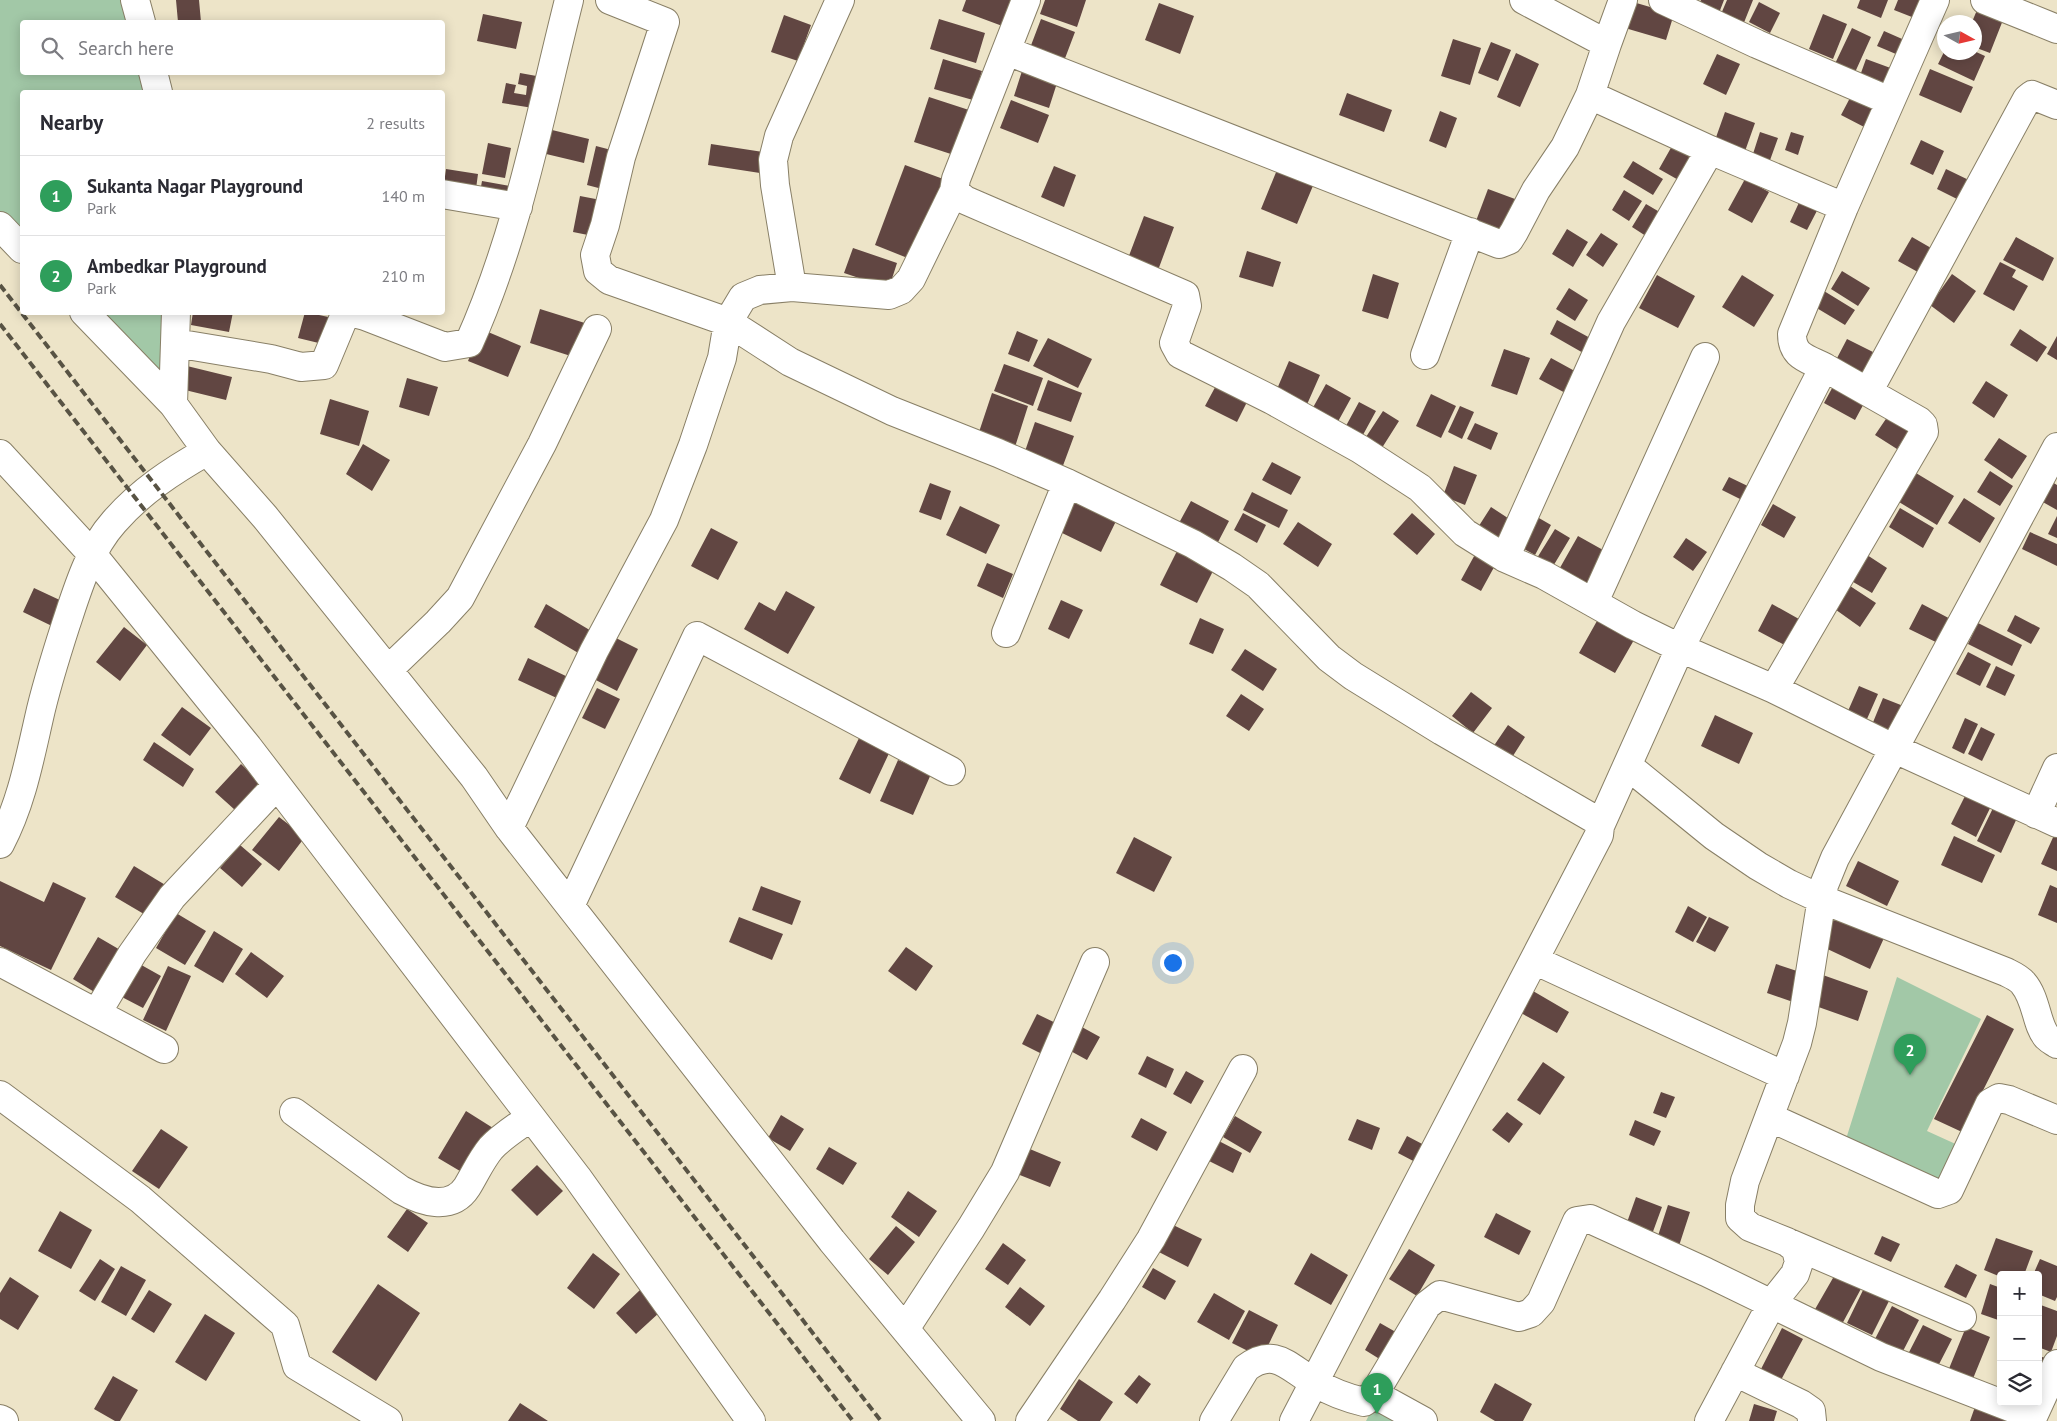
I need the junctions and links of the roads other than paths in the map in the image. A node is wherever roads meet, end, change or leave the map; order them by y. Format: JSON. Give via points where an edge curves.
{"nodes":[{"id":1,"x":135,"y":0,"type":"edge"},
{"id":2,"x":568,"y":0,"type":"edge"},
{"id":3,"x":610,"y":0,"type":"edge"},
{"id":4,"x":840,"y":0,"type":"edge"},
{"id":5,"x":1026,"y":0,"type":"edge"},
{"id":6,"x":1524,"y":0,"type":"edge"},
{"id":7,"x":1623,"y":0,"type":"edge"},
{"id":8,"x":1663,"y":0,"type":"edge"},
{"id":9,"x":1935,"y":0,"type":"edge"},
{"id":10,"x":1985,"y":0,"type":"edge"},
{"id":11,"x":140,"y":20,"type":"edge"},
{"id":12,"x":2057,"y":29,"type":"edge"},
{"id":13,"x":1607,"y":44,"type":"junction"},
{"id":14,"x":1007,"y":51,"type":"junction"},
{"id":15,"x":154,"y":75,"type":"edge"},
{"id":16,"x":158,"y":90,"type":"edge"},
{"id":17,"x":1590,"y":95,"type":"junction"},
{"id":18,"x":1890,"y":101,"type":"junction"},
{"id":19,"x":2057,"y":105,"type":"edge"},
{"id":20,"x":1710,"y":150,"type":"junction"},
{"id":21,"x":954,"y":191,"type":"junction"},
{"id":22,"x":445,"y":195,"type":"edge"},
{"id":23,"x":518,"y":207,"type":"junction"},
{"id":24,"x":1844,"y":207,"type":"junction"},
{"id":25,"x":0,"y":226,"type":"edge"},
{"id":26,"x":1470,"y":232,"type":"junction"},
{"id":27,"x":20,"y":247,"type":"edge"},
{"id":28,"x":792,"y":288,"type":"junction"},
{"id":29,"x":87,"y":315,"type":"edge"},
{"id":30,"x":176,"y":315,"type":"edge"},
{"id":31,"x":344,"y":315,"type":"edge"},
{"id":32,"x":361,"y":315,"type":"edge"},
{"id":33,"x":728,"y":322,"type":"junction"},
{"id":34,"x":597,"y":329,"type":"dead end"},
{"id":35,"x":175,"y":343,"type":"junction"},
{"id":36,"x":1425,"y":355,"type":"dead end"},
{"id":37,"x":1705,"y":357,"type":"dead end"},
{"id":38,"x":1824,"y":367,"type":"junction"},
{"id":39,"x":1868,"y":392,"type":"junction"},
{"id":40,"x":173,"y":404,"type":"junction"},
{"id":41,"x":2057,"y":447,"type":"edge"},
{"id":42,"x":207,"y":451,"type":"junction"},
{"id":43,"x":0,"y":454,"type":"edge"},
{"id":44,"x":1067,"y":483,"type":"junction"},
{"id":45,"x":92,"y":554,"type":"junction"},
{"id":46,"x":1504,"y":558,"type":"junction"},
{"id":47,"x":1594,"y":602,"type":"junction"},
{"id":48,"x":1006,"y":633,"type":"dead end"},
{"id":49,"x":1680,"y":648,"type":"junction"},
{"id":50,"x":388,"y":670,"type":"junction"},
{"id":51,"x":1774,"y":689,"type":"junction"},
{"id":52,"x":1895,"y":749,"type":"junction"},
{"id":53,"x":1628,"y":766,"type":"junction"},
{"id":54,"x":2057,"y":768,"type":"edge"},
{"id":55,"x":951,"y":771,"type":"dead end"},
{"id":56,"x":276,"y":786,"type":"junction"},
{"id":57,"x":2046,"y":818,"type":"edge"},
{"id":58,"x":1600,"y":826,"type":"junction"},
{"id":59,"x":509,"y":828,"type":"junction"},
{"id":60,"x":0,"y":844,"type":"edge"},
{"id":61,"x":1821,"y":899,"type":"junction"},
{"id":62,"x":570,"y":906,"type":"junction"},
{"id":63,"x":1534,"y":960,"type":"junction"},
{"id":64,"x":0,"y":962,"type":"edge"},
{"id":65,"x":1095,"y":962,"type":"dead end"},
{"id":66,"x":97,"y":1013,"type":"junction"},
{"id":67,"x":2057,"y":1044,"type":"edge"},
{"id":68,"x":164,"y":1049,"type":"dead end"},
{"id":69,"x":1243,"y":1069,"type":"dead end"},
{"id":70,"x":1785,"y":1076,"type":"junction"},
{"id":71,"x":0,"y":1095,"type":"edge"},
{"id":72,"x":294,"y":1112,"type":"dead end"},
{"id":73,"x":530,"y":1117,"type":"junction"},
{"id":74,"x":1769,"y":1117,"type":"junction"},
{"id":75,"x":2057,"y":1120,"type":"edge"},
{"id":76,"x":1787,"y":1242,"type":"junction"},
{"id":77,"x":1772,"y":1304,"type":"junction"},
{"id":78,"x":1962,"y":1317,"type":"dead end"},
{"id":79,"x":905,"y":1329,"type":"junction"},
{"id":80,"x":2057,"y":1364,"type":"edge"},
{"id":81,"x":1736,"y":1372,"type":"junction"},
{"id":82,"x":1314,"y":1382,"type":"junction"},
{"id":83,"x":1374,"y":1394,"type":"junction"},
{"id":84,"x":0,"y":1419,"type":"edge"},
{"id":85,"x":2032,"y":1419,"type":"edge"},
{"id":86,"x":4,"y":1421,"type":"edge"},
{"id":87,"x":388,"y":1421,"type":"edge"},
{"id":88,"x":751,"y":1421,"type":"edge"},
{"id":89,"x":981,"y":1421,"type":"edge"},
{"id":90,"x":1030,"y":1421,"type":"edge"},
{"id":91,"x":1214,"y":1421,"type":"edge"},
{"id":92,"x":1294,"y":1421,"type":"edge"},
{"id":93,"x":1423,"y":1421,"type":"edge"},
{"id":94,"x":1709,"y":1421,"type":"edge"},
{"id":95,"x":1812,"y":1421,"type":"edge"}],
"edges":[{"from":1,"to":11,"type":"street"},
{"from":2,"to":23,"type":"street"},
{"from":3,"to":33,"type":"street","via":[[666,22],[624,149],[595,255],[598,271],[609,280]]},
{"from":4,"to":28,"type":"street","via":[[779,136],[773,160]]},
{"from":5,"to":14,"type":"street"},
{"from":6,"to":13,"type":"street"},
{"from":7,"to":13,"type":"street"},
{"from":8,"to":18,"type":"street"},
{"from":9,"to":18,"type":"street"},
{"from":10,"to":12,"type":"street"},
{"from":13,"to":17,"type":"street"},
{"from":14,"to":21,"type":"street"},
{"from":14,"to":26,"type":"street"},
{"from":15,"to":16,"type":"street"},
{"from":17,"to":20,"type":"street"},
{"from":17,"to":26,"type":"street","via":[[1565,148],[1536,190],[1509,240],[1499,244]]},
{"from":18,"to":24,"type":"street"},
{"from":19,"to":39,"type":"street","via":[[2032,95],[2027,99]]},
{"from":20,"to":24,"type":"street"},
{"from":20,"to":46,"type":"street","via":[[1611,322]]},
{"from":21,"to":28,"type":"street","via":[[911,279],[901,290],[889,295]]},
{"from":21,"to":46,"type":"street","via":[[965,200],[1185,295],[1187,306],[1174,343],[1180,354],[1272,400],[1368,454],[1420,488],[1465,532]]},
{"from":22,"to":23,"type":"street"},
{"from":23,"to":32,"type":"street","via":[[469,343],[445,347]]},
{"from":24,"to":38,"type":"street","via":[[1792,334],[1796,352]]},
{"from":25,"to":27,"type":"street"},
{"from":26,"to":36,"type":"street"},
{"from":28,"to":33,"type":"street","via":[[760,290],[743,297]]},
{"from":29,"to":40,"type":"street"},
{"from":30,"to":35,"type":"street"},
{"from":31,"to":35,"type":"street","via":[[324,365],[301,367]]},
{"from":33,"to":44,"type":"street","via":[[790,362],[892,411]]},
{"from":33,"to":59,"type":"street","via":[[722,358],[664,520],[594,650]]},
{"from":34,"to":50,"type":"street","via":[[542,444],[460,598]]},
{"from":35,"to":40,"type":"street"},
{"from":37,"to":47,"type":"street"},
{"from":38,"to":39,"type":"street"},
{"from":38,"to":49,"type":"street"},
{"from":39,"to":51,"type":"street","via":[[1919,421],[1924,425],[1924,432]]},
{"from":40,"to":42,"type":"street"},
{"from":41,"to":52,"type":"street"},
{"from":42,"to":45,"type":"street","via":[[170,472],[136,500],[114,522]]},
{"from":42,"to":50,"type":"street","via":[[265,517]]},
{"from":43,"to":45,"type":"street"},
{"from":44,"to":48,"type":"street"},
{"from":44,"to":58,"type":"street","via":[[1232,567],[1258,585],[1329,658],[1353,676],[1596,820]]},
{"from":45,"to":56,"type":"street"},
{"from":45,"to":60,"type":"street","via":[[57,654],[20,800]]},
{"from":46,"to":47,"type":"street"},
{"from":47,"to":49,"type":"street"},
{"from":49,"to":51,"type":"street"},
{"from":49,"to":53,"type":"street"},
{"from":50,"to":59,"type":"street","via":[[474,777]]},
{"from":51,"to":52,"type":"street"},
{"from":52,"to":57,"type":"street"},
{"from":52,"to":61,"type":"street","via":[[1835,858]]},
{"from":53,"to":58,"type":"street"},
{"from":53,"to":61,"type":"street","via":[[1736,851],[1781,880]]},
{"from":54,"to":57,"type":"street"},
{"from":55,"to":62,"type":"street","via":[[697,636]]},
{"from":56,"to":66,"type":"street","via":[[172,897],[132,954]]},
{"from":56,"to":73,"type":"street"},
{"from":58,"to":63,"type":"street","via":[[1599,835]]},
{"from":59,"to":62,"type":"street"},
{"from":61,"to":67,"type":"street","via":[[2022,981],[2030,992],[2046,1036]]},
{"from":61,"to":70,"type":"street","via":[[1802,1023]]},
{"from":62,"to":79,"type":"street","via":[[832,1241]]},
{"from":63,"to":70,"type":"street"},
{"from":63,"to":82,"type":"street"},
{"from":64,"to":66,"type":"street"},
{"from":65,"to":79,"type":"street","via":[[1005,1172]]},
{"from":66,"to":68,"type":"street"},
{"from":69,"to":90,"type":"street","via":[[1151,1239]]},
{"from":70,"to":74,"type":"street"},
{"from":71,"to":87,"type":"street","via":[[140,1199],[285,1325],[297,1366]]},
{"from":72,"to":73,"type":"street","via":[[401,1190],[417,1198],[446,1202],[466,1190],[492,1147]]},
{"from":73,"to":88,"type":"street","via":[[577,1177]]},
{"from":74,"to":75,"type":"street","via":[[1938,1194],[1949,1190],[1990,1103],[1999,1098],[2008,1100]]},
{"from":74,"to":76,"type":"street","via":[[1745,1181],[1740,1218],[1750,1227]]},
{"from":76,"to":77,"type":"street","via":[[1796,1249],[1799,1262],[1795,1274]]},
{"from":76,"to":78,"type":"street"},
{"from":77,"to":81,"type":"street"},
{"from":77,"to":83,"type":"street","via":[[1590,1219],[1577,1221],[1541,1302],[1532,1313],[1519,1317],[1440,1295],[1426,1305]]},
{"from":77,"to":85,"type":"street","via":[[1881,1357]]},
{"from":79,"to":89,"type":"street"},
{"from":80,"to":85,"type":"street"},
{"from":81,"to":94,"type":"street"},
{"from":81,"to":95,"type":"street","via":[[1801,1404],[1811,1411]]},
{"from":82,"to":83,"type":"street","via":[[1364,1402]]},
{"from":82,"to":91,"type":"street","via":[[1284,1361],[1270,1358],[1254,1362],[1246,1368]]},
{"from":82,"to":92,"type":"street"},
{"from":83,"to":93,"type":"street"},
{"from":84,"to":86,"type":"street"}]}
